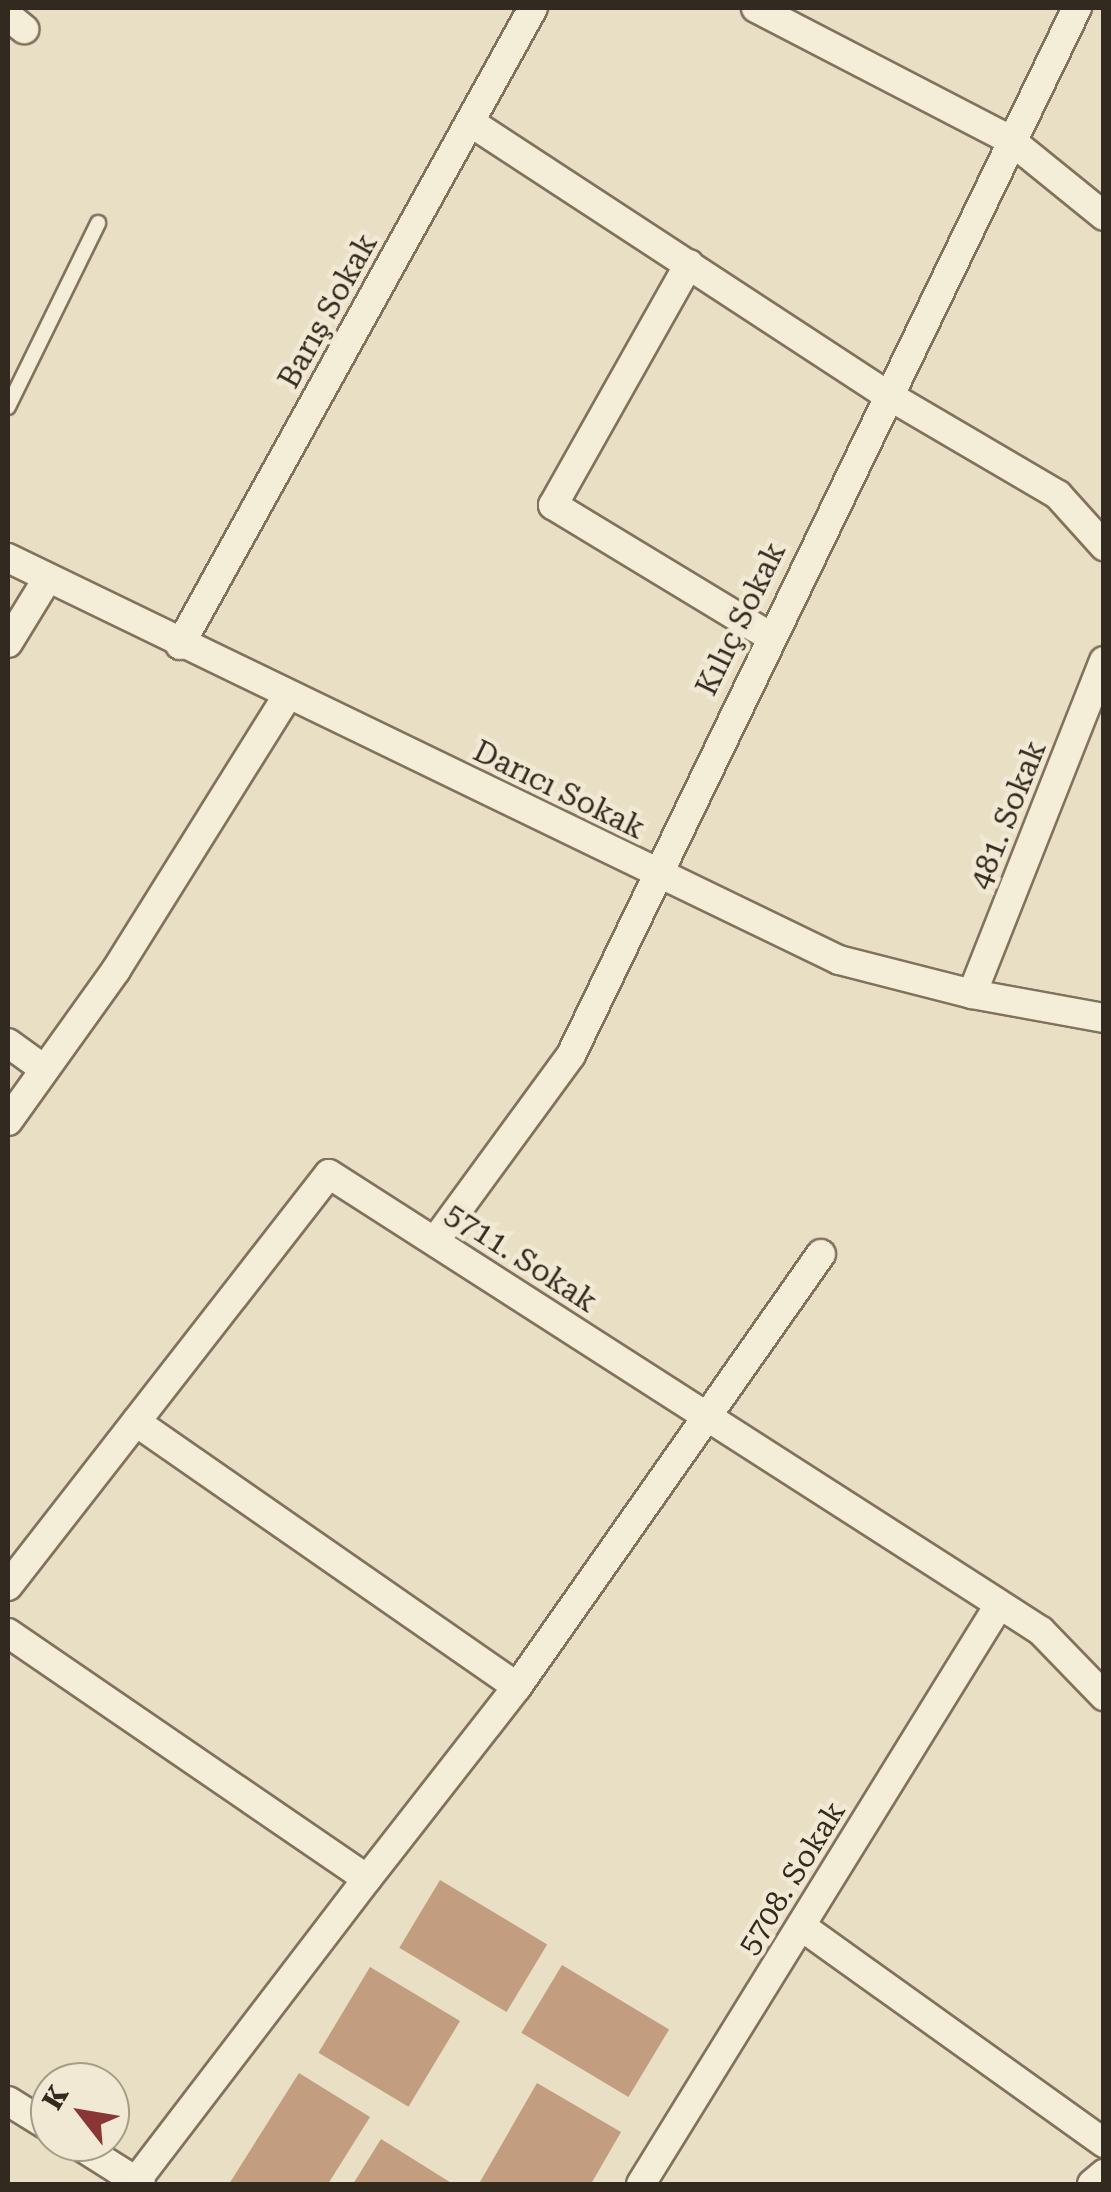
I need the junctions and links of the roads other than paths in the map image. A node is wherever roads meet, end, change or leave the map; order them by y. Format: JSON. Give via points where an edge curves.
{"nodes":[{"id":1,"x":532,"y":8,"type":"edge"},
{"id":2,"x":756,"y":8,"type":"edge"},
{"id":3,"x":1077,"y":8,"type":"edge"},
{"id":4,"x":470,"y":122,"type":"junction"},
{"id":5,"x":1009,"y":139,"type":"junction"},
{"id":6,"x":1104,"y":216,"type":"edge"},
{"id":7,"x":98,"y":224,"type":"dead end"},
{"id":8,"x":688,"y":264,"type":"junction"},
{"id":9,"x":886,"y":394,"type":"junction"},
{"id":10,"x":8,"y":408,"type":"edge"},
{"id":11,"x":1104,"y":546,"type":"edge"},
{"id":12,"x":8,"y":558,"type":"edge"},
{"id":13,"x":46,"y":581,"type":"junction"},
{"id":14,"x":769,"y":636,"type":"junction"},
{"id":15,"x":8,"y":643,"type":"edge"},
{"id":16,"x":180,"y":645,"type":"junction"},
{"id":17,"x":1104,"y":661,"type":"edge"},
{"id":18,"x":288,"y":696,"type":"junction"},
{"id":19,"x":656,"y":872,"type":"junction"},
{"id":20,"x":972,"y":994,"type":"junction"},
{"id":21,"x":1104,"y":1018,"type":"edge"},
{"id":22,"x":8,"y":1043,"type":"edge"},
{"id":23,"x":44,"y":1069,"type":"junction"},
{"id":24,"x":8,"y":1122,"type":"edge"},
{"id":25,"x":435,"y":1241,"type":"junction"},
{"id":26,"x":821,"y":1254,"type":"dead end"},
{"id":27,"x":706,"y":1418,"type":"junction"},
{"id":28,"x":136,"y":1422,"type":"junction"},
{"id":29,"x":8,"y":1586,"type":"edge"},
{"id":30,"x":999,"y":1605,"type":"junction"},
{"id":31,"x":8,"y":1634,"type":"edge"},
{"id":32,"x":518,"y":1687,"type":"junction"},
{"id":33,"x":1104,"y":1696,"type":"edge"},
{"id":34,"x":367,"y":1879,"type":"junction"},
{"id":35,"x":800,"y":1926,"type":"junction"},
{"id":36,"x":8,"y":2101,"type":"edge"},
{"id":37,"x":30,"y":2115,"type":"edge"},
{"id":38,"x":1104,"y":2143,"type":"edge"},
{"id":39,"x":105,"y":2162,"type":"edge"},
{"id":40,"x":1104,"y":2174,"type":"edge"},
{"id":41,"x":137,"y":2183,"type":"edge"},
{"id":42,"x":641,"y":2184,"type":"edge"},
{"id":43,"x":1092,"y":2184,"type":"edge"}],
"edges":[{"from":1,"to":4,"type":"street","name":"Barış Sokak"},
{"from":2,"to":5,"type":"street"},
{"from":3,"to":5,"type":"street","name":"Kılıç Sokak"},
{"from":4,"to":8,"type":"street"},
{"from":4,"to":16,"type":"street","name":"Barış Sokak"},
{"from":5,"to":6,"type":"street"},
{"from":5,"to":9,"type":"street","name":"Kılıç Sokak"},
{"from":7,"to":10,"type":"lane"},
{"from":8,"to":9,"type":"street"},
{"from":8,"to":14,"type":"street","via":[[554,506]]},
{"from":9,"to":11,"type":"street","via":[[1058,494]]},
{"from":9,"to":14,"type":"street","name":"Kılıç Sokak"},
{"from":12,"to":13,"type":"street","name":"Darıcı Sokak"},
{"from":13,"to":15,"type":"street"},
{"from":13,"to":16,"type":"street","name":"Darıcı Sokak"},
{"from":14,"to":19,"type":"street","name":"Kılıç Sokak"},
{"from":16,"to":18,"type":"street","name":"Darıcı Sokak"},
{"from":17,"to":20,"type":"street","name":"481. Sokak"},
{"from":18,"to":19,"type":"street","name":"Darıcı Sokak"},
{"from":18,"to":23,"type":"street","via":[[116,970]]},
{"from":19,"to":20,"type":"street","name":"Darıcı Sokak","via":[[839,960]]},
{"from":19,"to":25,"type":"street","name":"Kılıç Sokak","via":[[571,1055]]},
{"from":20,"to":21,"type":"street","name":"Darıcı Sokak"},
{"from":22,"to":23,"type":"street"},
{"from":23,"to":24,"type":"street"},
{"from":25,"to":27,"type":"street","name":"5711. Sokak"},
{"from":25,"to":28,"type":"street","name":"5711. Sokak","via":[[329,1174]]},
{"from":26,"to":27,"type":"street"},
{"from":27,"to":30,"type":"street","name":"5711. Sokak"},
{"from":27,"to":32,"type":"street"},
{"from":28,"to":29,"type":"street","name":"5711. Sokak"},
{"from":28,"to":32,"type":"street"},
{"from":30,"to":33,"type":"street","name":"5711. Sokak","via":[[1041,1631]]},
{"from":30,"to":35,"type":"street","name":"5708. Sokak"},
{"from":31,"to":34,"type":"street"},
{"from":32,"to":34,"type":"street"},
{"from":34,"to":41,"type":"street"},
{"from":35,"to":38,"type":"street"},
{"from":35,"to":42,"type":"street","name":"5708. Sokak"},
{"from":36,"to":37,"type":"street"},
{"from":39,"to":41,"type":"street"},
{"from":40,"to":43,"type":"street"}]}
